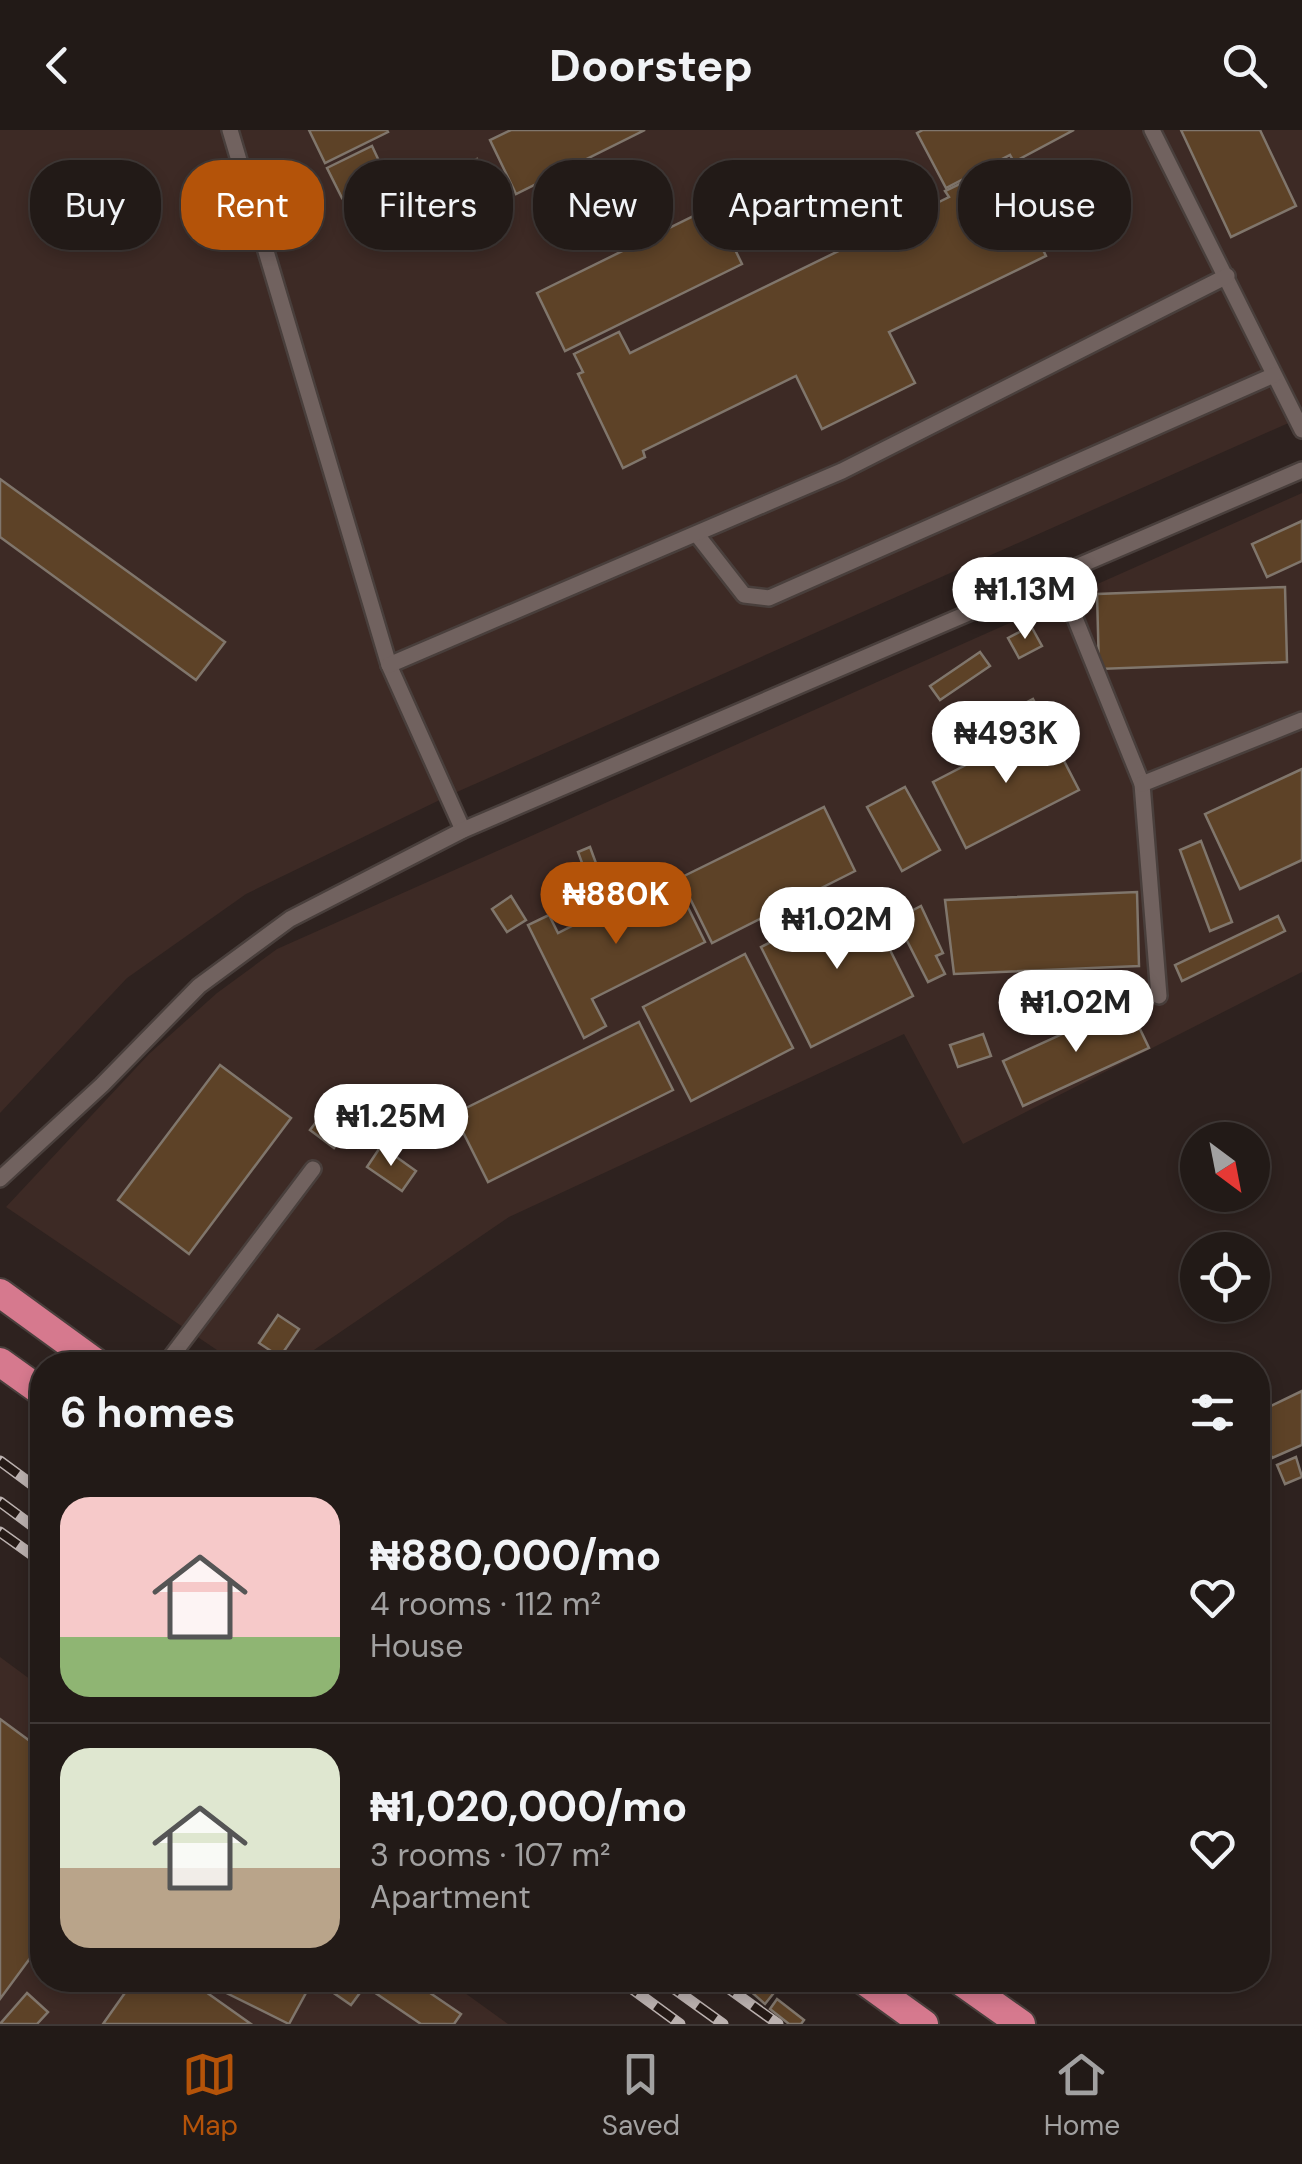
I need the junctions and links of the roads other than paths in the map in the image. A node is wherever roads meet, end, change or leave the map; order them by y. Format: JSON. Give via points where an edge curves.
{"nodes":[{"id":1,"x":230,"y":130,"type":"edge"},
{"id":2,"x":1152,"y":130,"type":"edge"},
{"id":3,"x":1227,"y":276,"type":"junction"},
{"id":4,"x":1274,"y":376,"type":"junction"},
{"id":5,"x":1302,"y":430,"type":"edge"},
{"id":6,"x":1302,"y":470,"type":"edge"},
{"id":7,"x":698,"y":536,"type":"junction"},
{"id":8,"x":1058,"y":576,"type":"junction"},
{"id":9,"x":389,"y":664,"type":"junction"},
{"id":10,"x":1302,"y":720,"type":"edge"},
{"id":11,"x":1142,"y":784,"type":"junction"},
{"id":12,"x":463,"y":830,"type":"junction"},
{"id":13,"x":1159,"y":996,"type":"dead end"},
{"id":14,"x":314,"y":1169,"type":"dead end"},
{"id":15,"x":0,"y":1178,"type":"edge"},
{"id":16,"x":0,"y":1293,"type":"edge"},
{"id":17,"x":82,"y":1352,"type":"edge"},
{"id":18,"x":175,"y":1352,"type":"edge"},
{"id":19,"x":0,"y":1362,"type":"edge"},
{"id":20,"x":30,"y":1383,"type":"edge"},
{"id":21,"x":880,"y":1992,"type":"edge"},
{"id":22,"x":977,"y":1992,"type":"edge"},
{"id":23,"x":924,"y":2024,"type":"edge"},
{"id":24,"x":1021,"y":2024,"type":"edge"}],
"edges":[{"from":1,"to":9,"type":"lane"},
{"from":2,"to":3,"type":"lane"},
{"from":3,"to":4,"type":"lane"},
{"from":3,"to":7,"type":"lane"},
{"from":4,"to":5,"type":"lane"},
{"from":4,"to":7,"type":"lane","via":[[769,598],[744,595]]},
{"from":6,"to":8,"type":"lane"},
{"from":7,"to":9,"type":"lane"},
{"from":8,"to":11,"type":"lane"},
{"from":8,"to":12,"type":"lane"},
{"from":9,"to":12,"type":"lane"},
{"from":10,"to":11,"type":"lane"},
{"from":11,"to":13,"type":"lane"},
{"from":12,"to":15,"type":"lane","via":[[290,918],[199,986]]},
{"from":14,"to":18,"type":"lane"},
{"from":16,"to":17,"type":"highway"},
{"from":19,"to":20,"type":"highway"},
{"from":21,"to":23,"type":"highway"},
{"from":22,"to":24,"type":"highway"}]}
